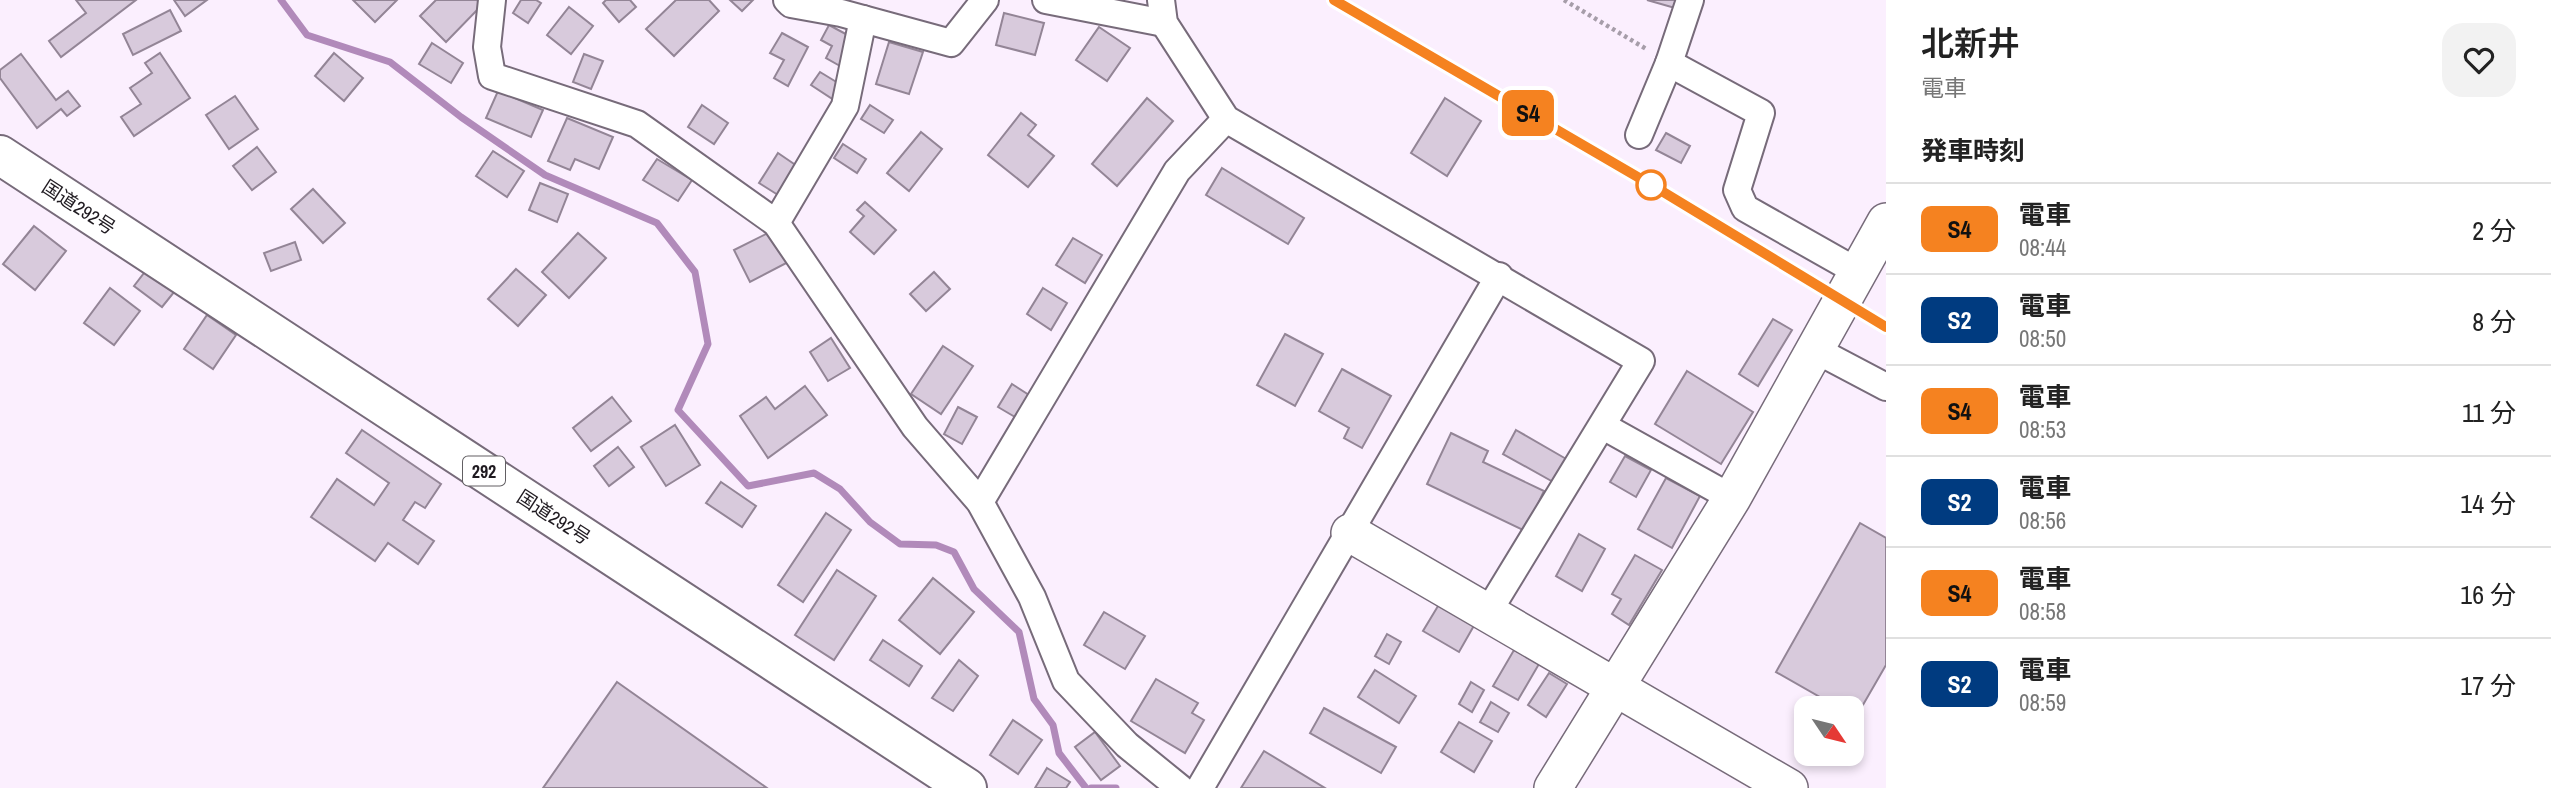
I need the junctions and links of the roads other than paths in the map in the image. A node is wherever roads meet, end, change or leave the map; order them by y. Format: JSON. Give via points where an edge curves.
{"nodes":[{"id":1,"x":492,"y":0,"type":"edge"},
{"id":2,"x":787,"y":0,"type":"edge"},
{"id":3,"x":985,"y":0,"type":"edge"},
{"id":4,"x":1046,"y":0,"type":"edge"},
{"id":5,"x":1690,"y":0,"type":"edge"},
{"id":6,"x":1162,"y":12,"type":"edge"},
{"id":7,"x":863,"y":19,"type":"junction"},
{"id":8,"x":1670,"y":63,"type":"junction"},
{"id":9,"x":1226,"y":119,"type":"junction"},
{"id":10,"x":1639,"y":135,"type":"dead end"},
{"id":11,"x":0,"y":155,"type":"edge"},
{"id":12,"x":1886,"y":222,"type":"edge"},
{"id":13,"x":776,"y":223,"type":"junction"},
{"id":14,"x":1858,"y":272,"type":"junction"},
{"id":15,"x":1499,"y":276,"type":"junction"},
{"id":16,"x":1814,"y":349,"type":"junction"},
{"id":17,"x":1886,"y":387,"type":"edge"},
{"id":18,"x":1603,"y":426,"type":"junction"},
{"id":19,"x":1732,"y":498,"type":"junction"},
{"id":20,"x":980,"y":502,"type":"junction"},
{"id":21,"x":1350,"y":533,"type":"junction"},
{"id":22,"x":1488,"y":612,"type":"junction"},
{"id":23,"x":1614,"y":686,"type":"junction"},
{"id":24,"x":967,"y":788,"type":"edge"},
{"id":25,"x":1180,"y":788,"type":"edge"},
{"id":26,"x":1200,"y":788,"type":"edge"},
{"id":27,"x":1553,"y":788,"type":"edge"},
{"id":28,"x":1789,"y":788,"type":"edge"}],
"edges":[{"from":1,"to":13,"type":"street","via":[[487,47],[492,75],[637,124]]},
{"from":2,"to":7,"type":"street"},
{"from":3,"to":7,"type":"street","via":[[951,43]]},
{"from":4,"to":6,"type":"street"},
{"from":5,"to":8,"type":"street"},
{"from":6,"to":9,"type":"street"},
{"from":7,"to":13,"type":"street","via":[[845,106]]},
{"from":8,"to":10,"type":"street"},
{"from":8,"to":14,"type":"street","via":[[1761,113],[1737,190],[1745,208]]},
{"from":9,"to":15,"type":"street"},
{"from":9,"to":20,"type":"street","via":[[1177,171]]},
{"from":11,"to":24,"type":"highway","name":"国道292号","number":"292"},
{"from":12,"to":14,"type":"street"},
{"from":13,"to":20,"type":"street","via":[[915,427]]},
{"from":14,"to":16,"type":"street"},
{"from":15,"to":18,"type":"street","via":[[1641,361]]},
{"from":15,"to":21,"type":"street"},
{"from":16,"to":17,"type":"street"},
{"from":16,"to":19,"type":"street"},
{"from":18,"to":19,"type":"street"},
{"from":18,"to":22,"type":"street"},
{"from":19,"to":23,"type":"street"},
{"from":20,"to":25,"type":"street","via":[[1032,597],[1066,681],[1127,745]]},
{"from":21,"to":22,"type":"street"},
{"from":21,"to":26,"type":"street"},
{"from":22,"to":23,"type":"street"},
{"from":23,"to":27,"type":"street"},
{"from":23,"to":28,"type":"street"}]}
